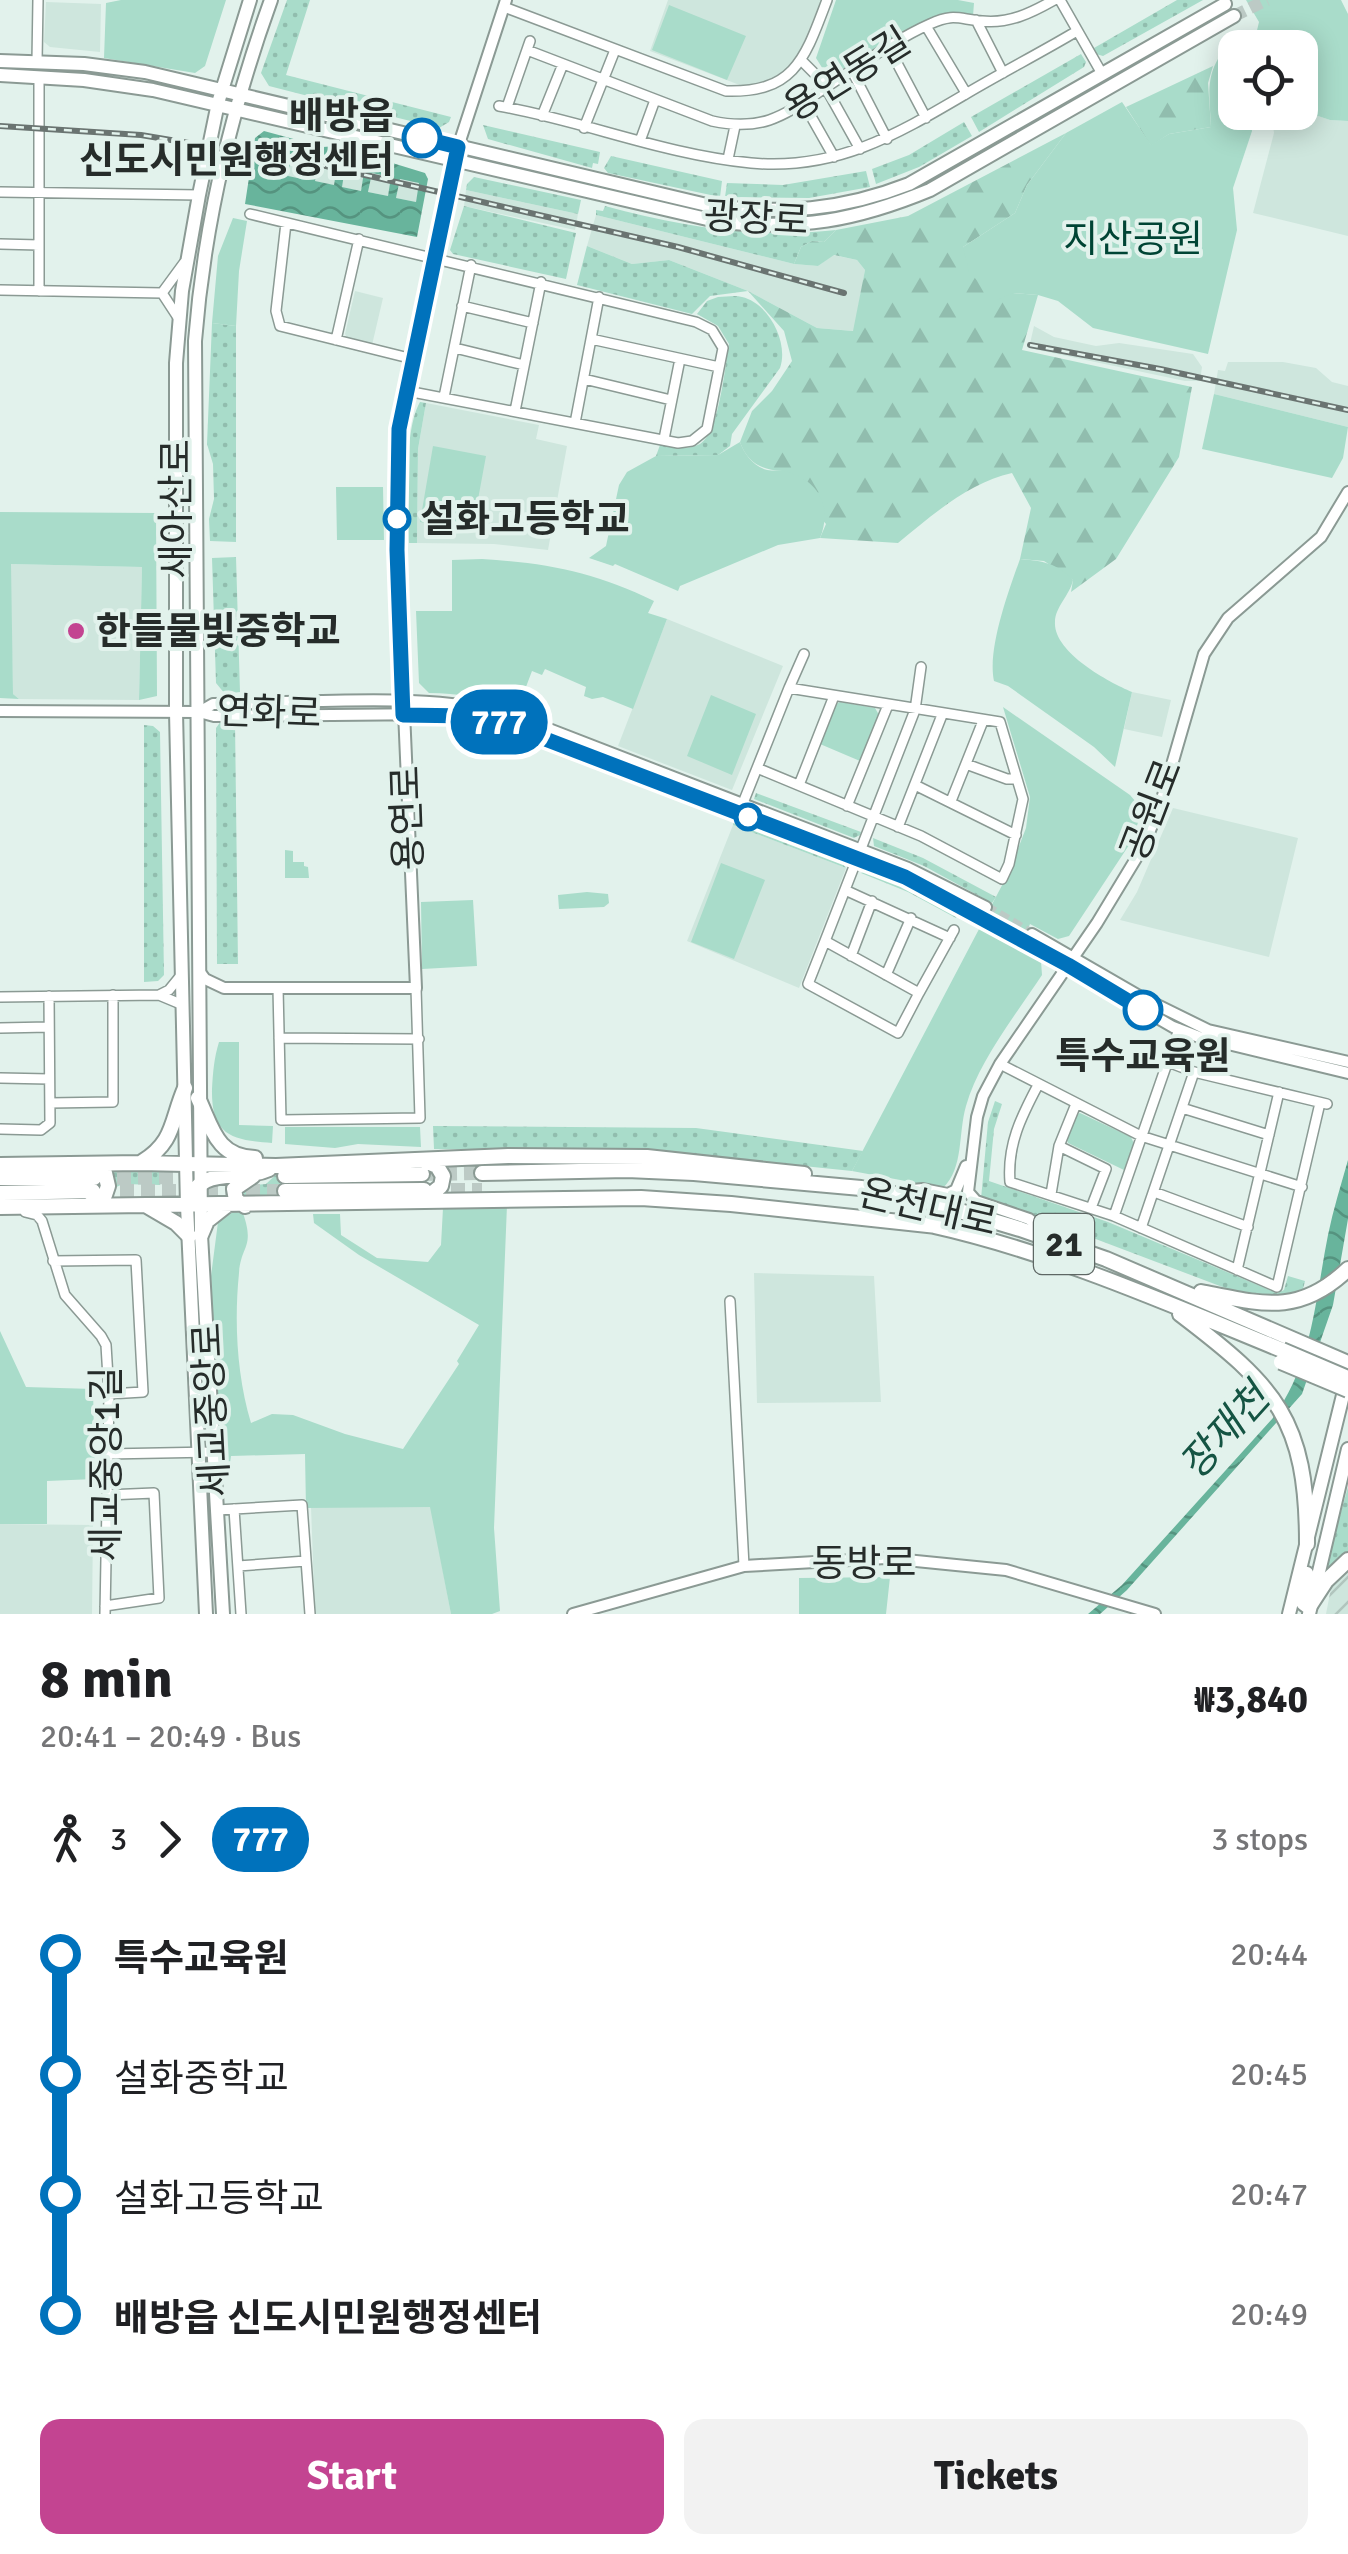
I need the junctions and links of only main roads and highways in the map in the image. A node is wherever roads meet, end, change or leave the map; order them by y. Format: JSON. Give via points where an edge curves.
{"nodes":[{"id":1,"x":250,"y":0,"type":"edge"},
{"id":2,"x":272,"y":0,"type":"edge"},
{"id":3,"x":1225,"y":4,"type":"tunnel mouth"},
{"id":4,"x":1234,"y":16,"type":"tunnel mouth"},
{"id":5,"x":0,"y":60,"type":"edge"},
{"id":6,"x":0,"y":75,"type":"edge"},
{"id":7,"x":222,"y":88,"type":"junction"},
{"id":8,"x":242,"y":92,"type":"junction"},
{"id":9,"x":218,"y":103,"type":"junction"},
{"id":10,"x":238,"y":108,"type":"junction"},
{"id":11,"x":184,"y":1088,"type":"junction"},
{"id":12,"x":198,"y":1098,"type":"junction"},
{"id":13,"x":140,"y":1163,"type":"junction"},
{"id":14,"x":305,"y":1163,"type":"junction"},
{"id":15,"x":0,"y":1165,"type":"edge"},
{"id":16,"x":193,"y":1165,"type":"junction"},
{"id":17,"x":482,"y":1173,"type":"tunnel mouth"},
{"id":18,"x":253,"y":1175,"type":"junction"},
{"id":19,"x":0,"y":1178,"type":"edge"},
{"id":20,"x":282,"y":1178,"type":"junction"},
{"id":21,"x":424,"y":1181,"type":"junction"},
{"id":22,"x":200,"y":1182,"type":"junction"},
{"id":23,"x":91,"y":1184,"type":"junction"},
{"id":24,"x":832,"y":1186,"type":"junction"},
{"id":25,"x":482,"y":1190,"type":"tunnel mouth"},
{"id":26,"x":0,"y":1193,"type":"edge"},
{"id":27,"x":147,"y":1206,"type":"junction"},
{"id":28,"x":194,"y":1206,"type":"junction"},
{"id":29,"x":226,"y":1206,"type":"junction"},
{"id":30,"x":245,"y":1206,"type":"junction"},
{"id":31,"x":0,"y":1209,"type":"edge"},
{"id":32,"x":937,"y":1226,"type":"junction"},
{"id":33,"x":195,"y":1235,"type":"junction"},
{"id":34,"x":1348,"y":1269,"type":"edge"},
{"id":35,"x":1172,"y":1286,"type":"junction"},
{"id":36,"x":1161,"y":1299,"type":"junction"},
{"id":37,"x":1282,"y":1349,"type":"junction"},
{"id":38,"x":1348,"y":1363,"type":"edge"},
{"id":39,"x":1348,"y":1377,"type":"edge"},
{"id":40,"x":1348,"y":1390,"type":"edge"},
{"id":41,"x":1348,"y":1449,"type":"edge"},
{"id":42,"x":206,"y":1452,"type":"junction"},
{"id":43,"x":1312,"y":1526,"type":"junction"},
{"id":44,"x":1307,"y":1544,"type":"junction"},
{"id":45,"x":1348,"y":1560,"type":"edge"},
{"id":46,"x":1310,"y":1609,"type":"edge"},
{"id":47,"x":206,"y":1614,"type":"edge"},
{"id":48,"x":223,"y":1614,"type":"edge"},
{"id":49,"x":1289,"y":1614,"type":"edge"}],
"edges":[{"from":1,"to":7,"type":"main road","name":"새아산로"},
{"from":2,"to":8,"type":"main road","name":"새아산로"},
{"from":3,"to":8,"type":"main road","name":"광장로","via":[[909,184],[825,208],[764,212],[710,206]]},
{"from":4,"to":10,"type":"main road","name":"광장로","via":[[930,190],[882,210],[796,227],[720,222]]},
{"from":5,"to":7,"type":"main road","name":"광장로","via":[[114,66]]},
{"from":6,"to":9,"type":"main road","name":"광장로","via":[[117,84]]},
{"from":7,"to":8,"type":"main road","name":"광장로"},
{"from":7,"to":9,"type":"main road","name":"새아산로"},
{"from":8,"to":10,"type":"main road","name":"새아산로"},
{"from":9,"to":10,"type":"main road","name":"광장로"},
{"from":9,"to":11,"type":"main road","name":"새아산로","via":[[179,319],[176,712]]},
{"from":10,"to":12,"type":"main road","name":"새아산로","via":[[194,341]]},
{"from":11,"to":13,"type":"highway","via":[[172,1132]]},
{"from":11,"to":16,"type":"main road","name":"새아산로"},
{"from":12,"to":14,"type":"highway","via":[[211,1131],[230,1153]]},
{"from":12,"to":16,"type":"main road","name":"새아산로"},
{"from":13,"to":16,"type":"highway"},
{"from":13,"to":23,"type":"highway"},
{"from":14,"to":20,"type":"highway"},
{"from":14,"to":21,"type":"highway"},
{"from":15,"to":23,"type":"highway"},
{"from":16,"to":20,"type":"highway"},
{"from":16,"to":22,"type":"main road","name":"새아산로"},
{"from":16,"to":28,"type":"main road","name":"새아산로"},
{"from":17,"to":24,"type":"highway","name":"온천대로","number":"21","via":[[626,1170]]},
{"from":18,"to":20,"type":"highway"},
{"from":18,"to":22,"type":"highway"},
{"from":18,"to":30,"type":"highway","via":[[234,1189]]},
{"from":19,"to":23,"type":"highway"},
{"from":20,"to":21,"type":"highway"},
{"from":21,"to":24,"type":"highway","via":[[508,1156],[647,1157],[745,1165],[814,1176]]},
{"from":21,"to":30,"type":"highway"},
{"from":21,"to":32,"type":"highway"},
{"from":22,"to":28,"type":"highway"},
{"from":23,"to":26,"type":"highway"},
{"from":23,"to":27,"type":"highway"},
{"from":23,"to":31,"type":"highway"},
{"from":24,"to":35,"type":"highway","name":"온천대로","number":"21","via":[[961,1210]]},
{"from":25,"to":32,"type":"highway","name":"온천대로","number":"21","via":[[681,1192],[790,1201]]},
{"from":27,"to":28,"type":"highway"},
{"from":27,"to":33,"type":"highway"},
{"from":28,"to":29,"type":"highway"},
{"from":28,"to":33,"type":"main road","name":"세교중앙로"},
{"from":29,"to":30,"type":"highway"},
{"from":29,"to":33,"type":"highway"},
{"from":32,"to":36,"type":"highway","name":"온천대로","number":"21"},
{"from":33,"to":42,"type":"main road","name":"세교중앙로"},
{"from":34,"to":35,"type":"highway","via":[[1302,1300],[1271,1304]]},
{"from":35,"to":37,"type":"highway","name":"온천대로","number":"21"},
{"from":36,"to":37,"type":"highway","name":"온천대로","number":"21"},
{"from":36,"to":44,"type":"highway","via":[[1266,1387],[1293,1431],[1304,1476]]},
{"from":37,"to":38,"type":"highway","name":"온천대로","number":"21"},
{"from":37,"to":39,"type":"highway","name":"온천대로","number":"21","bridge":true},
{"from":37,"to":40,"type":"highway","bridge":true},
{"from":39,"to":43,"type":"main road"},
{"from":41,"to":46,"type":"main road"},
{"from":42,"to":47,"type":"main road","name":"세교중앙로"},
{"from":42,"to":48,"type":"main road","name":"세교중앙로"},
{"from":43,"to":44,"type":"main road"},
{"from":43,"to":46,"type":"main road","via":[[1302,1601]]},
{"from":44,"to":49,"type":"main road"},
{"from":45,"to":46,"type":"highway"}]}
